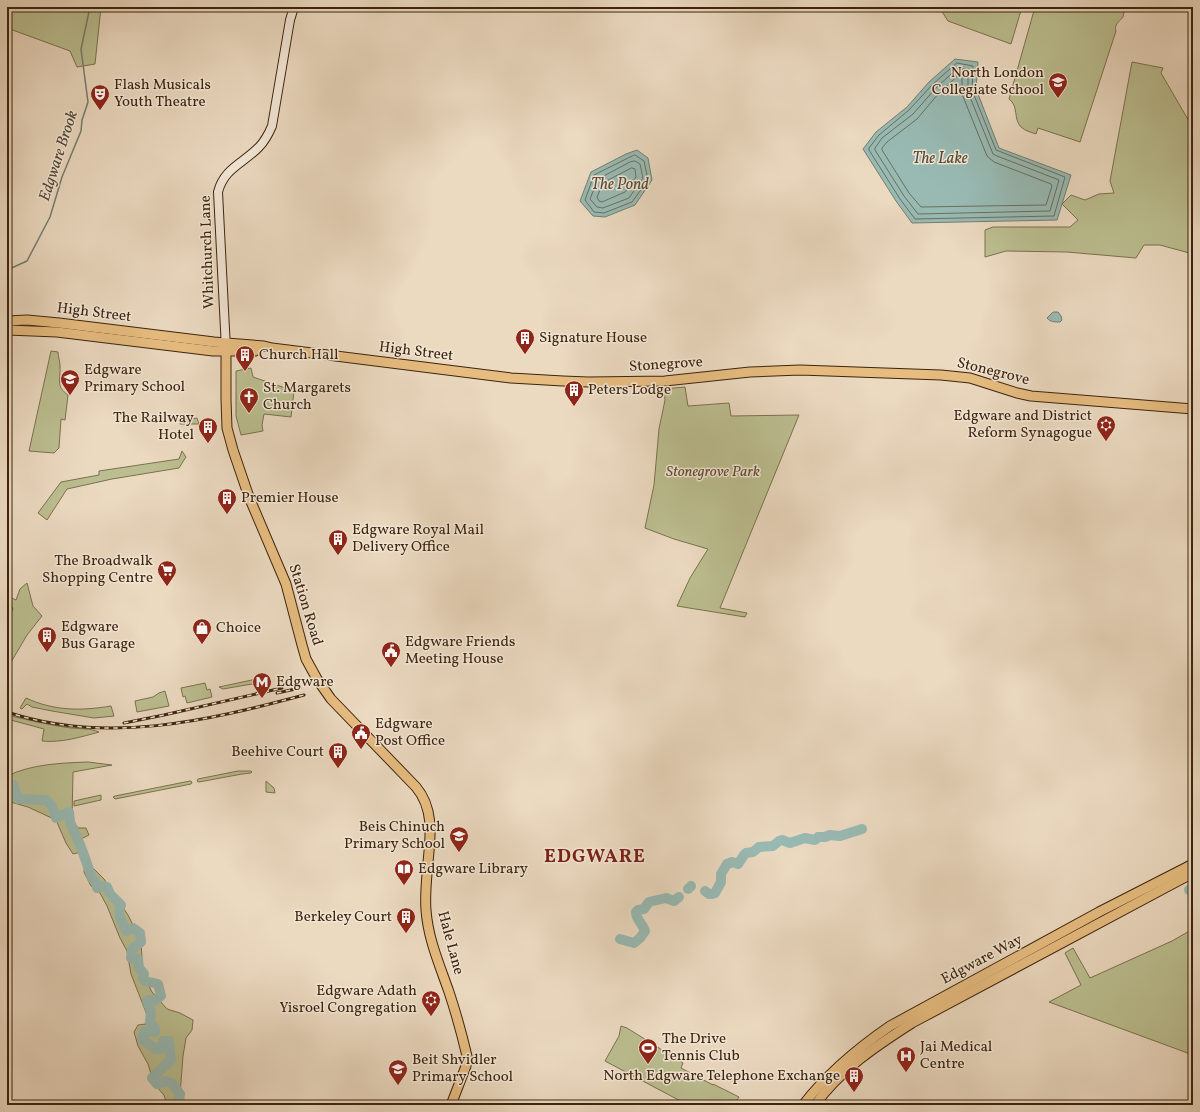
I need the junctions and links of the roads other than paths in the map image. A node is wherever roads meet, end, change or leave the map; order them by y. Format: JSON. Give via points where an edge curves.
{"nodes":[{"id":1,"x":294,"y":7,"type":"edge"},
{"id":2,"x":7,"y":321,"type":"edge"},
{"id":3,"x":7,"y":330,"type":"edge"},
{"id":4,"x":226,"y":347,"type":"junction"},
{"id":5,"x":556,"y":381,"type":"joint"},
{"id":6,"x":1193,"y":410,"type":"edge"},
{"id":7,"x":416,"y":787,"type":"joint"},
{"id":8,"x":1193,"y":864,"type":"edge"},
{"id":9,"x":1193,"y":874,"type":"edge"},
{"id":10,"x":451,"y":1105,"type":"edge"},
{"id":11,"x":803,"y":1105,"type":"edge"},
{"id":12,"x":815,"y":1105,"type":"edge"}],
"edges":[{"from":1,"to":4,"type":"main road","name":"Whitchurch Lane","via":[[272,126],[260,147],[225,176],[218,192]]},
{"from":2,"to":4,"type":"main road","name":"High Street","via":[[59,322]]},
{"from":3,"to":4,"type":"main road","name":"High Street","via":[[57,332],[213,351]]},
{"from":4,"to":5,"type":"main road","name":"High Street","via":[[264,351],[272,348],[511,378]]},
{"from":4,"to":7,"type":"main road","name":"Station Road","via":[[227,428],[250,497],[286,584],[306,658],[330,699]]},
{"from":5,"to":6,"type":"main road","name":"Stonegrove","via":[[665,381],[750,372],[800,370],[941,375],[970,378],[1031,396]]},
{"from":7,"to":10,"type":"main road","name":"Hale Lane","via":[[422,794],[430,821],[426,912],[437,960],[467,1056],[466,1066]]},
{"from":8,"to":11,"type":"main road","name":"Edgware Way","via":[[890,1026],[829,1075]]},
{"from":9,"to":12,"type":"main road","name":"Edgware Way","via":[[912,1023],[856,1062],[836,1080]]}]}
